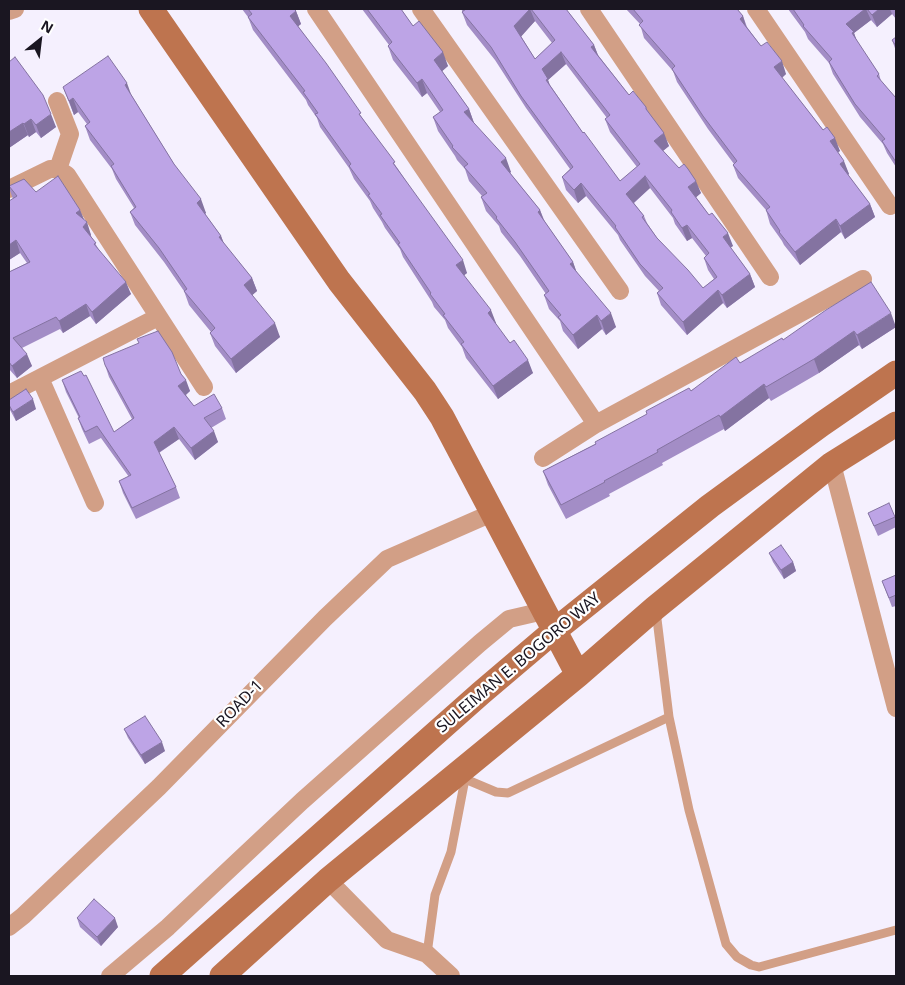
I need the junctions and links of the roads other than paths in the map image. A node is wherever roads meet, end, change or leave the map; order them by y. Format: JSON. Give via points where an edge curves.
{"nodes":[{"id":1,"x":15,"y":9,"type":"edge"},
{"id":2,"x":150,"y":9,"type":"edge"},
{"id":3,"x":316,"y":9,"type":"edge"},
{"id":4,"x":421,"y":9,"type":"edge"},
{"id":5,"x":589,"y":9,"type":"edge"},
{"id":6,"x":756,"y":9,"type":"edge"},
{"id":7,"x":9,"y":11,"type":"edge"},
{"id":8,"x":57,"y":101,"type":"dead end"},
{"id":9,"x":58,"y":168,"type":"junction"},
{"id":10,"x":9,"y":189,"type":"edge"},
{"id":11,"x":890,"y":206,"type":"dead end"},
{"id":12,"x":770,"y":277,"type":"dead end"},
{"id":13,"x":864,"y":279,"type":"dead end"},
{"id":14,"x":620,"y":291,"type":"dead end"},
{"id":15,"x":158,"y":316,"type":"junction"},
{"id":16,"x":896,"y":373,"type":"edge"},
{"id":17,"x":40,"y":378,"type":"junction"},
{"id":18,"x":204,"y":388,"type":"dead end"},
{"id":19,"x":9,"y":394,"type":"edge"},
{"id":20,"x":596,"y":424,"type":"junction"},
{"id":21,"x":896,"y":424,"type":"edge"},
{"id":22,"x":543,"y":458,"type":"dead end"},
{"id":23,"x":832,"y":464,"type":"junction"},
{"id":24,"x":95,"y":503,"type":"dead end"},
{"id":25,"x":492,"y":513,"type":"junction"},
{"id":26,"x":656,"y":608,"type":"junction"},
{"id":27,"x":550,"y":622,"type":"junction"},
{"id":28,"x":578,"y":675,"type":"junction"},
{"id":29,"x":896,"y":708,"type":"edge"},
{"id":30,"x":669,"y":717,"type":"junction"},
{"id":31,"x":460,"y":777,"type":"junction"},
{"id":32,"x":328,"y":880,"type":"junction"},
{"id":33,"x":9,"y":927,"type":"edge"},
{"id":34,"x":896,"y":930,"type":"edge"},
{"id":35,"x":427,"y":954,"type":"junction"},
{"id":36,"x":110,"y":976,"type":"edge"},
{"id":37,"x":162,"y":976,"type":"edge"},
{"id":38,"x":222,"y":976,"type":"edge"},
{"id":39,"x":451,"y":976,"type":"edge"}],
"edges":[{"from":1,"to":7,"type":"street"},
{"from":2,"to":25,"type":"street","via":[[339,281],[425,391]]},
{"from":3,"to":20,"type":"street"},
{"from":4,"to":14,"type":"street"},
{"from":5,"to":12,"type":"street"},
{"from":6,"to":11,"type":"street"},
{"from":8,"to":9,"type":"street","via":[[70,134]]},
{"from":9,"to":10,"type":"street","via":[[50,168]]},
{"from":9,"to":15,"type":"street","via":[[67,175]]},
{"from":13,"to":20,"type":"street"},
{"from":15,"to":17,"type":"street"},
{"from":15,"to":18,"type":"street"},
{"from":16,"to":27,"type":"street","name":"SULEIMAN E. BOGORO WAY"},
{"from":17,"to":19,"type":"street"},
{"from":17,"to":24,"type":"street"},
{"from":20,"to":22,"type":"street"},
{"from":21,"to":23,"type":"street"},
{"from":23,"to":26,"type":"street"},
{"from":23,"to":29,"type":"street"},
{"from":25,"to":27,"type":"street"},
{"from":25,"to":33,"type":"street","name":"ROAD-1","via":[[387,559],[159,787]]},
{"from":26,"to":28,"type":"street"},
{"from":26,"to":30,"type":"lane"},
{"from":27,"to":28,"type":"street"},
{"from":27,"to":36,"type":"street","via":[[534,613],[509,619]]},
{"from":27,"to":37,"type":"street","name":"SULEIMAN E. BOGORO WAY","via":[[481,693]]},
{"from":28,"to":31,"type":"street"},
{"from":30,"to":31,"type":"lane","via":[[508,793],[496,792]]},
{"from":30,"to":34,"type":"lane","via":[[691,820],[726,944],[737,958],[759,967]]},
{"from":31,"to":32,"type":"street"},
{"from":31,"to":35,"type":"lane","via":[[451,852],[435,895]]},
{"from":32,"to":35,"type":"street","via":[[387,940]]},
{"from":32,"to":38,"type":"street"},
{"from":35,"to":39,"type":"street"}]}
